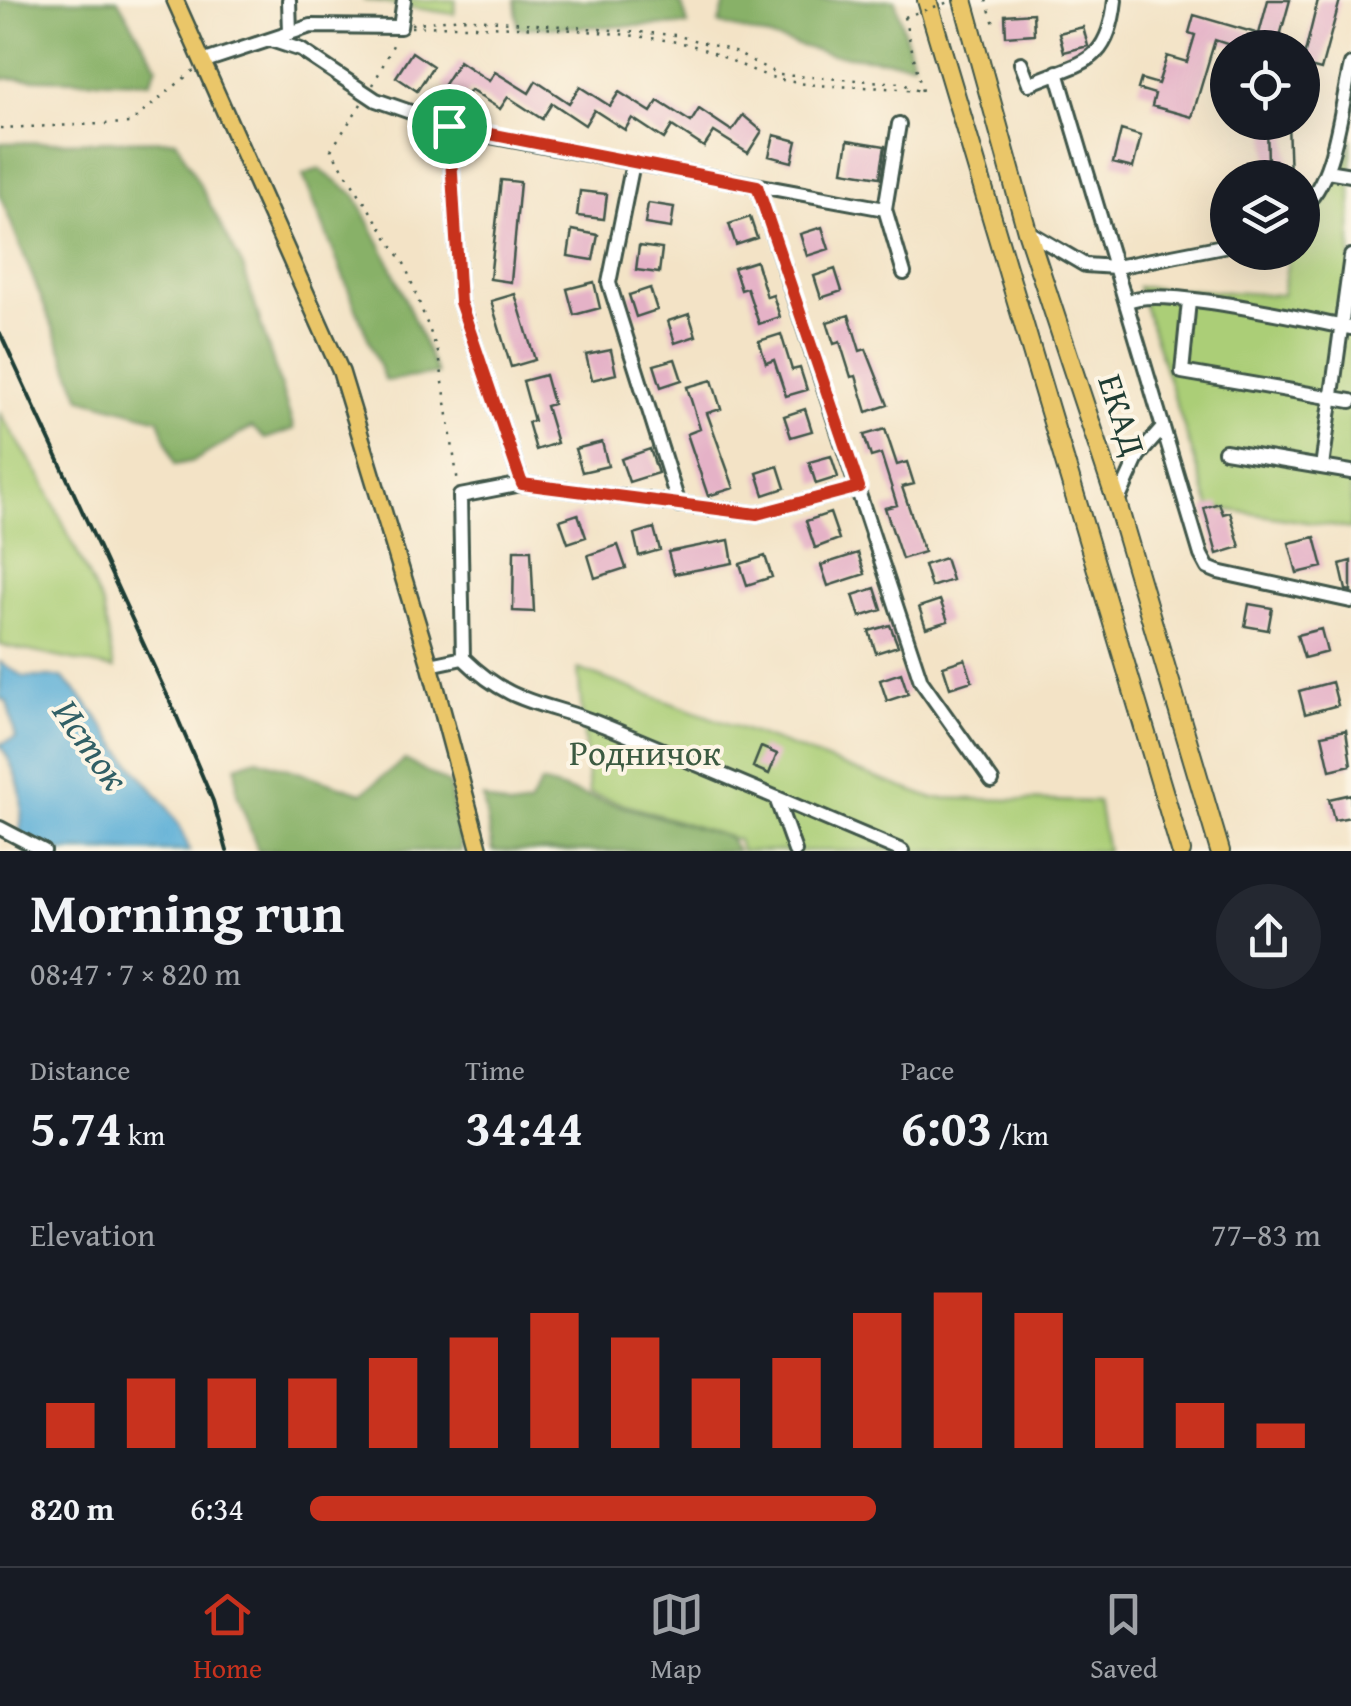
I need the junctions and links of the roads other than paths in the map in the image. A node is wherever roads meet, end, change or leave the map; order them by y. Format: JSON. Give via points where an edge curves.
{"nodes":[{"id":1,"x":175,"y":0,"type":"edge"},
{"id":2,"x":290,"y":0,"type":"edge"},
{"id":3,"x":404,"y":0,"type":"edge"},
{"id":4,"x":927,"y":0,"type":"edge"},
{"id":5,"x":963,"y":0,"type":"edge"},
{"id":6,"x":1115,"y":0,"type":"edge"},
{"id":7,"x":290,"y":34,"type":"junction"},
{"id":8,"x":271,"y":40,"type":"junction"},
{"id":9,"x":205,"y":61,"type":"junction"},
{"id":10,"x":1021,"y":63,"type":"dead end"},
{"id":11,"x":1351,"y":65,"type":"edge"},
{"id":12,"x":1057,"y":72,"type":"junction"},
{"id":13,"x":1346,"y":105,"type":"edge"},
{"id":14,"x":898,"y":124,"type":"dead end"},
{"id":15,"x":449,"y":126,"type":"junction"},
{"id":16,"x":634,"y":163,"type":"junction"},
{"id":17,"x":1326,"y":171,"type":"junction"},
{"id":18,"x":1351,"y":175,"type":"edge"},
{"id":19,"x":757,"y":186,"type":"junction"},
{"id":20,"x":1320,"y":188,"type":"edge"},
{"id":21,"x":885,"y":209,"type":"junction"},
{"id":22,"x":1027,"y":231,"type":"junction"},
{"id":23,"x":1210,"y":249,"type":"edge"},
{"id":24,"x":1351,"y":256,"type":"edge"},
{"id":25,"x":1116,"y":267,"type":"junction"},
{"id":26,"x":904,"y":272,"type":"dead end"},
{"id":27,"x":1189,"y":301,"type":"junction"},
{"id":28,"x":1127,"y":302,"type":"junction"},
{"id":29,"x":1347,"y":327,"type":"edge"},
{"id":30,"x":1332,"y":398,"type":"junction"},
{"id":31,"x":1351,"y":401,"type":"edge"},
{"id":32,"x":1161,"y":430,"type":"junction"},
{"id":33,"x":1225,"y":450,"type":"dead end"},
{"id":34,"x":1322,"y":467,"type":"junction"},
{"id":35,"x":1351,"y":472,"type":"edge"},
{"id":36,"x":522,"y":484,"type":"junction"},
{"id":37,"x":859,"y":487,"type":"junction"},
{"id":38,"x":1117,"y":503,"type":"junction"},
{"id":39,"x":680,"y":505,"type":"junction"},
{"id":40,"x":1350,"y":604,"type":"edge"},
{"id":41,"x":463,"y":658,"type":"junction"},
{"id":42,"x":430,"y":665,"type":"junction"},
{"id":43,"x":992,"y":781,"type":"dead end"},
{"id":44,"x":776,"y":798,"type":"junction"},
{"id":45,"x":0,"y":828,"type":"edge"},
{"id":46,"x":44,"y":851,"type":"edge"},
{"id":47,"x":480,"y":851,"type":"edge"},
{"id":48,"x":795,"y":851,"type":"edge"},
{"id":49,"x":902,"y":851,"type":"edge"},
{"id":50,"x":1181,"y":851,"type":"edge"},
{"id":51,"x":1220,"y":851,"type":"edge"}],
"edges":[{"from":1,"to":9,"type":"main road"},
{"from":2,"to":7,"type":"street"},
{"from":3,"to":7,"type":"street","via":[[400,28],[311,26]]},
{"from":4,"to":50,"type":"highway","name":"ЕКАД"},
{"from":5,"to":22,"type":"highway","name":"ЕКАД"},
{"from":6,"to":12,"type":"street","via":[[1098,54]]},
{"from":7,"to":8,"type":"street"},
{"from":8,"to":9,"type":"street"},
{"from":8,"to":15,"type":"street","via":[[301,50],[367,95]]},
{"from":9,"to":42,"type":"main road","via":[[342,372]]},
{"from":10,"to":12,"type":"street","via":[[1029,84]]},
{"from":11,"to":13,"type":"street"},
{"from":12,"to":25,"type":"street"},
{"from":13,"to":17,"type":"street"},
{"from":14,"to":21,"type":"street"},
{"from":15,"to":16,"type":"street"},
{"from":15,"to":36,"type":"street","via":[[460,302]]},
{"from":16,"to":19,"type":"street"},
{"from":16,"to":39,"type":"street","via":[[609,283]]},
{"from":17,"to":18,"type":"street"},
{"from":17,"to":20,"type":"street"},
{"from":19,"to":21,"type":"street"},
{"from":19,"to":37,"type":"street"},
{"from":21,"to":26,"type":"street"},
{"from":22,"to":25,"type":"street","via":[[1086,265]]},
{"from":22,"to":38,"type":"highway","name":"ЕКАД"},
{"from":23,"to":25,"type":"street"},
{"from":24,"to":29,"type":"street"},
{"from":25,"to":28,"type":"street"},
{"from":27,"to":28,"type":"street","via":[[1138,295]]},
{"from":27,"to":29,"type":"street"},
{"from":27,"to":30,"type":"street","via":[[1182,372]]},
{"from":28,"to":32,"type":"street"},
{"from":29,"to":30,"type":"street"},
{"from":30,"to":31,"type":"street"},
{"from":30,"to":34,"type":"street"},
{"from":32,"to":38,"type":"street","via":[[1138,456]]},
{"from":32,"to":40,"type":"street","via":[[1208,568]]},
{"from":33,"to":34,"type":"street"},
{"from":34,"to":35,"type":"street"},
{"from":36,"to":39,"type":"street"},
{"from":36,"to":41,"type":"street","via":[[460,496]]},
{"from":37,"to":39,"type":"street","via":[[757,514]]},
{"from":37,"to":43,"type":"street","via":[[921,681]]},
{"from":38,"to":51,"type":"highway","name":"ЕКАД"},
{"from":41,"to":42,"type":"street"},
{"from":41,"to":44,"type":"street","via":[[492,686],[520,700],[599,723]]},
{"from":42,"to":47,"type":"main road"},
{"from":44,"to":48,"type":"street"},
{"from":44,"to":49,"type":"street"},
{"from":45,"to":46,"type":"street"}]}
